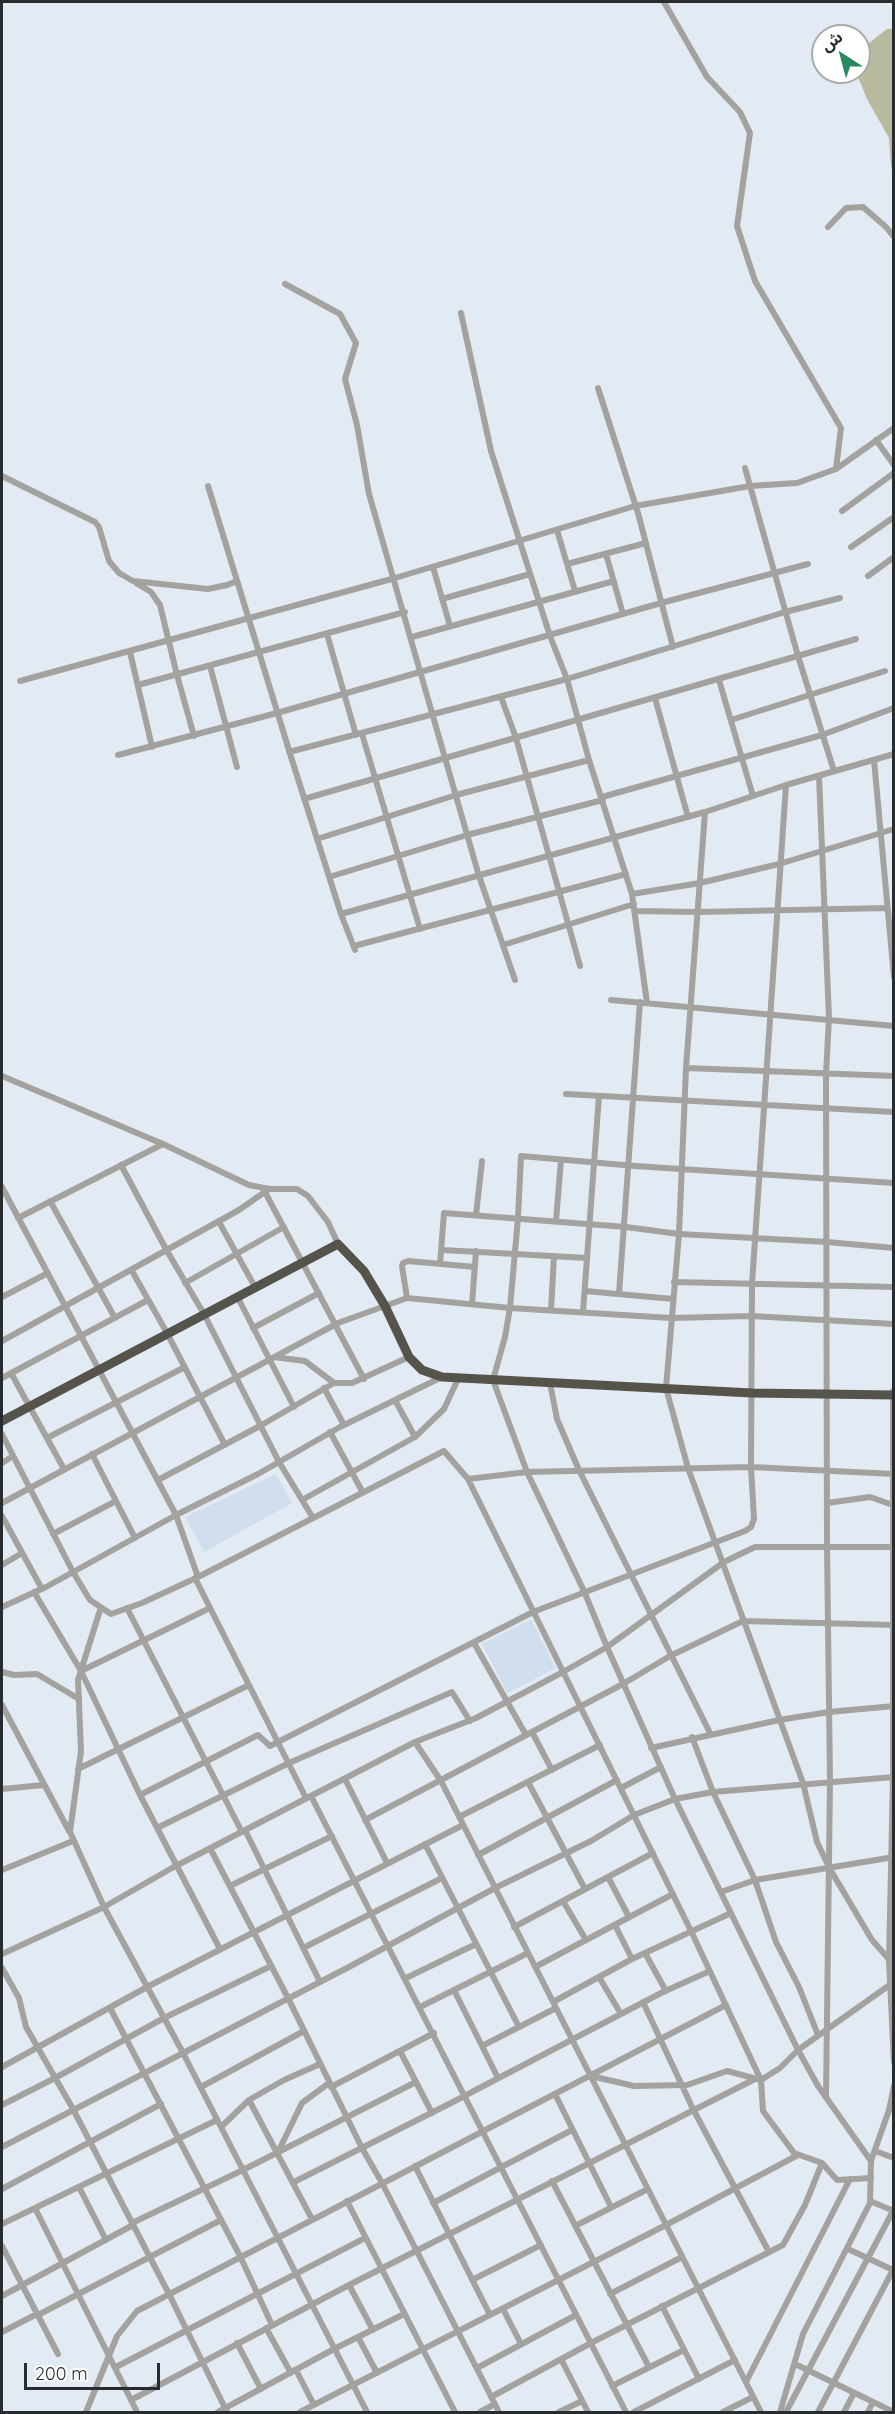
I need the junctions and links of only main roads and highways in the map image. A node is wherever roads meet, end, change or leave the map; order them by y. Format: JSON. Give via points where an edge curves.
{"nodes":[{"id":1,"x":894,"y":1393,"type":"edge"},
{"id":2,"x":2,"y":1421,"type":"edge"}],
"edges":[{"from":1,"to":2,"type":"highway","via":[[752,1393],[442,1377],[422,1370],[410,1358],[364,1271],[338,1244]]}]}
